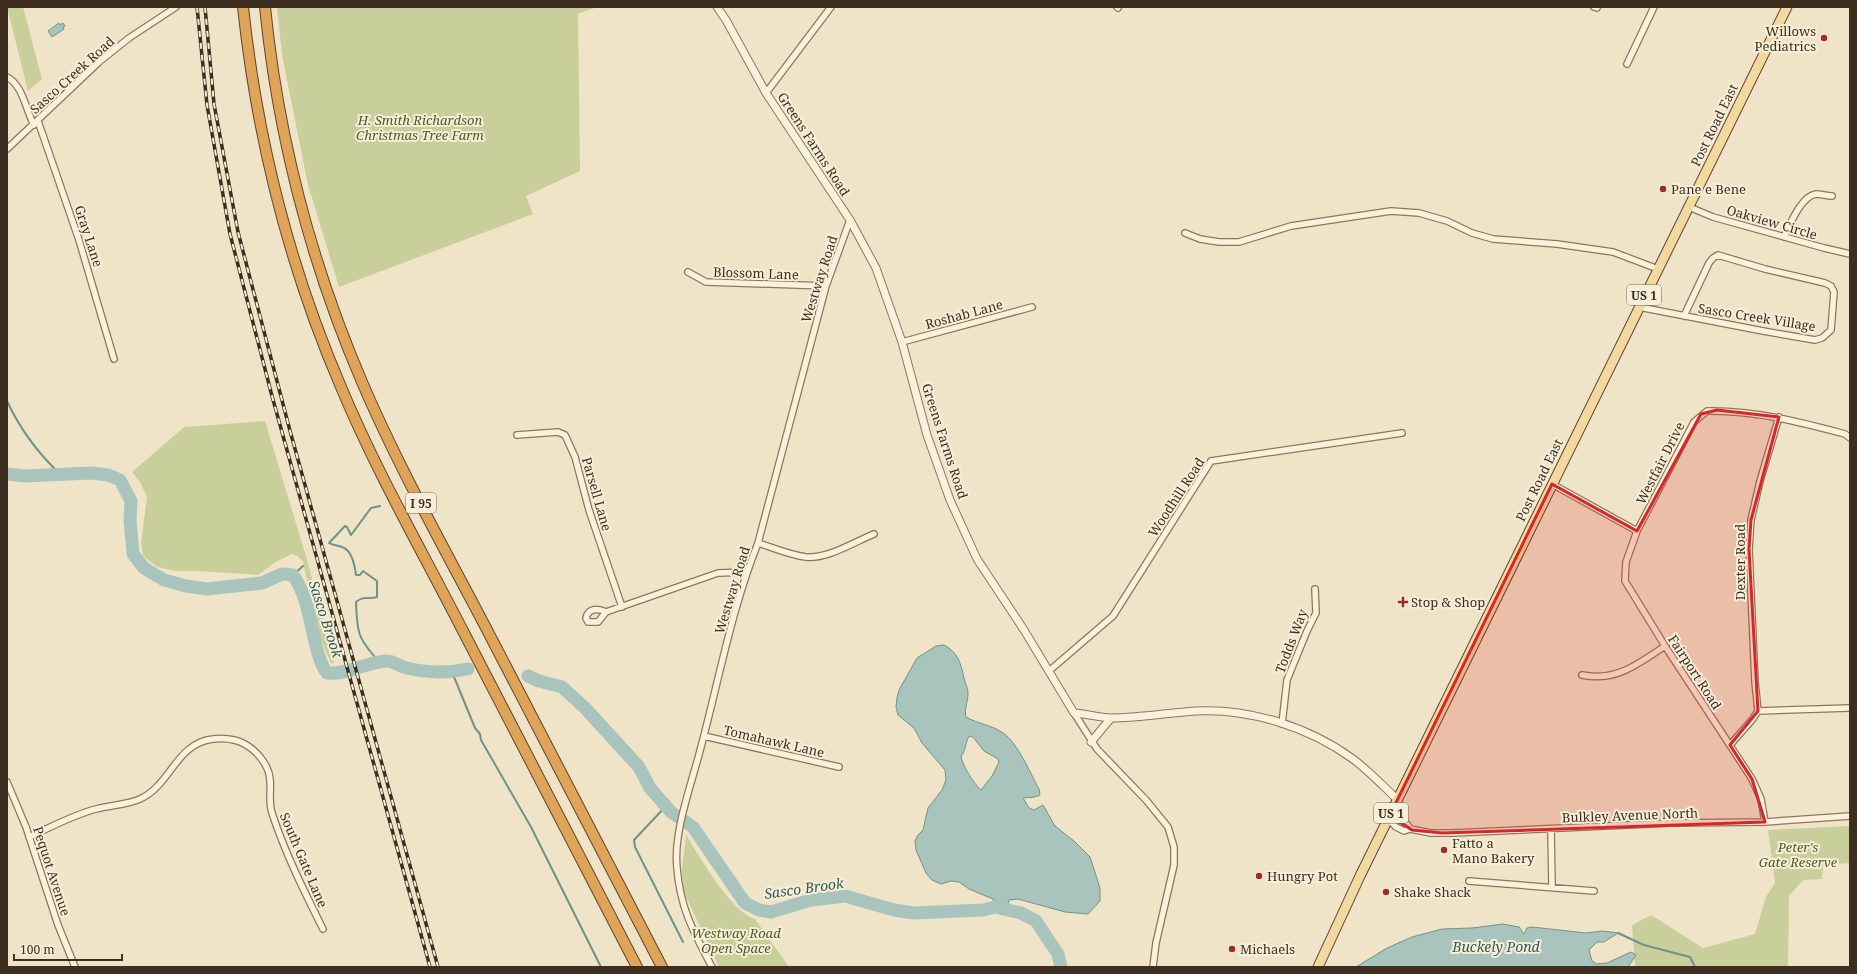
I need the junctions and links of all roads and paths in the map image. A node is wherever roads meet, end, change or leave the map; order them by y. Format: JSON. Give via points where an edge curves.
{"nodes":[{"id":1,"x":176,"y":7,"type":"edge"},
{"id":2,"x":243,"y":7,"type":"edge"},
{"id":3,"x":265,"y":7,"type":"edge"},
{"id":4,"x":717,"y":7,"type":"edge"},
{"id":5,"x":831,"y":7,"type":"edge"},
{"id":6,"x":1654,"y":7,"type":"edge"},
{"id":7,"x":1787,"y":7,"type":"edge"},
{"id":8,"x":1626,"y":64,"type":"dead end"},
{"id":9,"x":7,"y":77,"type":"edge"},
{"id":10,"x":766,"y":93,"type":"junction"},
{"id":11,"x":36,"y":123,"type":"junction"},
{"id":12,"x":7,"y":149,"type":"edge"},
{"id":13,"x":1832,"y":196,"type":"dead end"},
{"id":14,"x":1688,"y":207,"type":"junction"},
{"id":15,"x":850,"y":220,"type":"junction"},
{"id":16,"x":1185,"y":233,"type":"dead end"},
{"id":17,"x":1784,"y":237,"type":"junction"},
{"id":18,"x":1850,"y":254,"type":"edge"},
{"id":19,"x":1658,"y":269,"type":"junction"},
{"id":20,"x":688,"y":272,"type":"dead end"},
{"id":21,"x":826,"y":286,"type":"junction"},
{"id":22,"x":1032,"y":307,"type":"dead end"},
{"id":23,"x":1639,"y":307,"type":"junction"},
{"id":24,"x":1684,"y":316,"type":"junction"},
{"id":25,"x":902,"y":342,"type":"junction"},
{"id":26,"x":114,"y":359,"type":"dead end"},
{"id":27,"x":1779,"y":417,"type":"junction"},
{"id":28,"x":1402,"y":433,"type":"dead end"},
{"id":29,"x":517,"y":435,"type":"dead end"},
{"id":30,"x":1850,"y":438,"type":"edge"},
{"id":31,"x":1552,"y":484,"type":"junction"},
{"id":32,"x":1637,"y":532,"type":"junction"},
{"id":33,"x":874,"y":534,"type":"dead end"},
{"id":34,"x":758,"y":543,"type":"junction"},
{"id":35,"x":747,"y":572,"type":"junction"},
{"id":36,"x":1315,"y":589,"type":"dead end"},
{"id":37,"x":622,"y":607,"type":"junction"},
{"id":38,"x":606,"y":612,"type":"dead end"},
{"id":39,"x":1665,"y":646,"type":"junction"},
{"id":40,"x":1049,"y":671,"type":"junction"},
{"id":41,"x":1582,"y":675,"type":"dead end"},
{"id":42,"x":1850,"y":708,"type":"edge"},
{"id":43,"x":1758,"y":711,"type":"junction"},
{"id":44,"x":1074,"y":713,"type":"junction"},
{"id":45,"x":1111,"y":718,"type":"junction"},
{"id":46,"x":1282,"y":724,"type":"junction"},
{"id":47,"x":704,"y":736,"type":"junction"},
{"id":48,"x":1091,"y":742,"type":"junction"},
{"id":49,"x":1730,"y":745,"type":"junction"},
{"id":50,"x":839,"y":767,"type":"dead end"},
{"id":51,"x":7,"y":782,"type":"edge"},
{"id":52,"x":1398,"y":800,"type":"junction"},
{"id":53,"x":1850,"y":816,"type":"edge"},
{"id":54,"x":1388,"y":819,"type":"junction"},
{"id":55,"x":1765,"y":822,"type":"junction"},
{"id":56,"x":1551,"y":829,"type":"junction"},
{"id":57,"x":29,"y":837,"type":"junction"},
{"id":58,"x":1469,"y":881,"type":"dead end"},
{"id":59,"x":1552,"y":887,"type":"junction"},
{"id":60,"x":1594,"y":891,"type":"dead end"},
{"id":61,"x":323,"y":929,"type":"dead end"},
{"id":62,"x":75,"y":967,"type":"edge"},
{"id":63,"x":637,"y":967,"type":"edge"},
{"id":64,"x":662,"y":967,"type":"edge"},
{"id":65,"x":712,"y":967,"type":"edge"},
{"id":66,"x":1153,"y":967,"type":"edge"},
{"id":67,"x":1318,"y":967,"type":"edge"}],
"edges":[{"from":1,"to":11,"type":"street","name":"Sasco Creek Road","via":[[92,68]]},
{"from":2,"to":63,"type":"highway","number":"I 95","via":[[254,86],[274,189],[303,290],[336,375],[380,470]]},
{"from":3,"to":64,"type":"highway","number":"I 95","via":[[275,82],[296,185],[325,285],[352,359],[396,454]]},
{"from":4,"to":10,"type":"street","name":"Greens Farms Road"},
{"from":5,"to":10,"type":"street"},
{"from":6,"to":8,"type":"street"},
{"from":7,"to":14,"type":"main road","name":"Post Road East","number":"US 1"},
{"from":9,"to":11,"type":"street","name":"Gray Lane","via":[[20,90]]},
{"from":10,"to":15,"type":"street","name":"Greens Farms Road"},
{"from":11,"to":12,"type":"street","name":"Sasco Creek Road"},
{"from":11,"to":26,"type":"street","name":"Gray Lane","via":[[83,252]]},
{"from":13,"to":17,"type":"street","via":[[1816,194],[1807,198]]},
{"from":14,"to":17,"type":"street","name":"Oakview Circle","via":[[1713,217]]},
{"from":14,"to":19,"type":"main road","name":"Post Road East","number":"US 1"},
{"from":15,"to":21,"type":"street","name":"Westway Road"},
{"from":15,"to":25,"type":"street","name":"Greens Farms Road","via":[[876,268]]},
{"from":16,"to":19,"type":"street","via":[[1200,239],[1239,242],[1291,226],[1391,211],[1419,213],[1493,239],[1558,244],[1613,252]]},
{"from":17,"to":18,"type":"street","name":"Oakview Circle"},
{"from":19,"to":23,"type":"main road","name":"Post Road East","number":"US 1"},
{"from":20,"to":21,"type":"street","name":"Blossom Lane","via":[[706,282]]},
{"from":21,"to":34,"type":"street","name":"Westway Road"},
{"from":22,"to":25,"type":"street","name":"Roshab Lane"},
{"from":23,"to":24,"type":"street","name":"Sasco Creek Village"},
{"from":23,"to":31,"type":"main road","name":"Post Road East","number":"US 1"},
{"from":24,"to":24,"type":"street","name":"Sasco Creek Village","via":[[1815,340],[1822,338],[1831,330],[1834,292],[1831,286],[1825,283],[1718,255],[1709,263]]},
{"from":25,"to":40,"type":"street","name":"Greens Farms Road","via":[[927,435],[950,500],[977,559]]},
{"from":27,"to":30,"type":"street","name":"Westfair Drive","via":[[1845,434]]},
{"from":27,"to":32,"type":"street","name":"Westfair Drive","via":[[1717,410],[1707,410],[1701,414],[1694,422]]},
{"from":27,"to":43,"type":"street","name":"Dexter Road","via":[[1750,520],[1749,549]]},
{"from":28,"to":40,"type":"street","name":"Woodhill Road","via":[[1211,460],[1113,616]]},
{"from":29,"to":37,"type":"street","name":"Parsell Lane","via":[[554,432],[565,435],[575,457],[589,510]]},
{"from":31,"to":32,"type":"street"},
{"from":31,"to":52,"type":"main road","name":"Post Road East","number":"US 1"},
{"from":32,"to":39,"type":"street","name":"Fairport Road","via":[[1626,562],[1625,581]]},
{"from":33,"to":34,"type":"street","via":[[828,554],[808,557]]},
{"from":34,"to":35,"type":"street","name":"Westway Road"},
{"from":35,"to":37,"type":"street","via":[[718,573]]},
{"from":35,"to":47,"type":"street","name":"Westway Road"},
{"from":36,"to":46,"type":"street","name":"Todds Way","via":[[1316,613],[1306,631],[1287,680]]},
{"from":37,"to":38,"type":"street"},
{"from":39,"to":41,"type":"street","via":[[1635,665],[1611,676],[1595,678]]},
{"from":39,"to":49,"type":"street","name":"Fairport Road"},
{"from":40,"to":44,"type":"street","name":"Greens Farms Road"},
{"from":42,"to":43,"type":"street"},
{"from":43,"to":49,"type":"street"},
{"from":44,"to":45,"type":"street"},
{"from":44,"to":48,"type":"street","name":"Greens Farms Road"},
{"from":45,"to":46,"type":"street","via":[[1208,711],[1242,714]]},
{"from":45,"to":48,"type":"street"},
{"from":46,"to":52,"type":"street","via":[[1308,733],[1342,751]]},
{"from":47,"to":50,"type":"street","name":"Tomahawk Lane"},
{"from":47,"to":65,"type":"street","name":"Westway Road","via":[[680,825],[676,866],[681,899],[688,921]]},
{"from":48,"to":66,"type":"street","name":"Greens Farms Road","via":[[1168,827],[1174,847],[1174,865]]},
{"from":49,"to":55,"type":"street","name":"Fairport Road","via":[[1752,779],[1761,799]]},
{"from":51,"to":57,"type":"street","name":"Pequot Avenue"},
{"from":52,"to":54,"type":"main road","name":"Post Road East","number":"US 1"},
{"from":53,"to":55,"type":"street","name":"Bulkley Avenue North"},
{"from":54,"to":56,"type":"street","name":"Bulkley Avenue North","via":[[1399,819],[1410,829],[1431,833]]},
{"from":54,"to":67,"type":"main road","name":"Post Road East","number":"US 1"},
{"from":55,"to":56,"type":"street","name":"Bulkley Avenue North","via":[[1671,823]]},
{"from":56,"to":59,"type":"street"},
{"from":57,"to":61,"type":"street","name":"South Gate Lane","via":[[95,809],[139,799],[151,793],[194,744],[226,738],[238,741],[250,747],[268,769],[271,811],[298,878]]},
{"from":57,"to":62,"type":"street","name":"Pequot Avenue","via":[[58,925]]},
{"from":58,"to":59,"type":"street"},
{"from":59,"to":60,"type":"street"}]}
